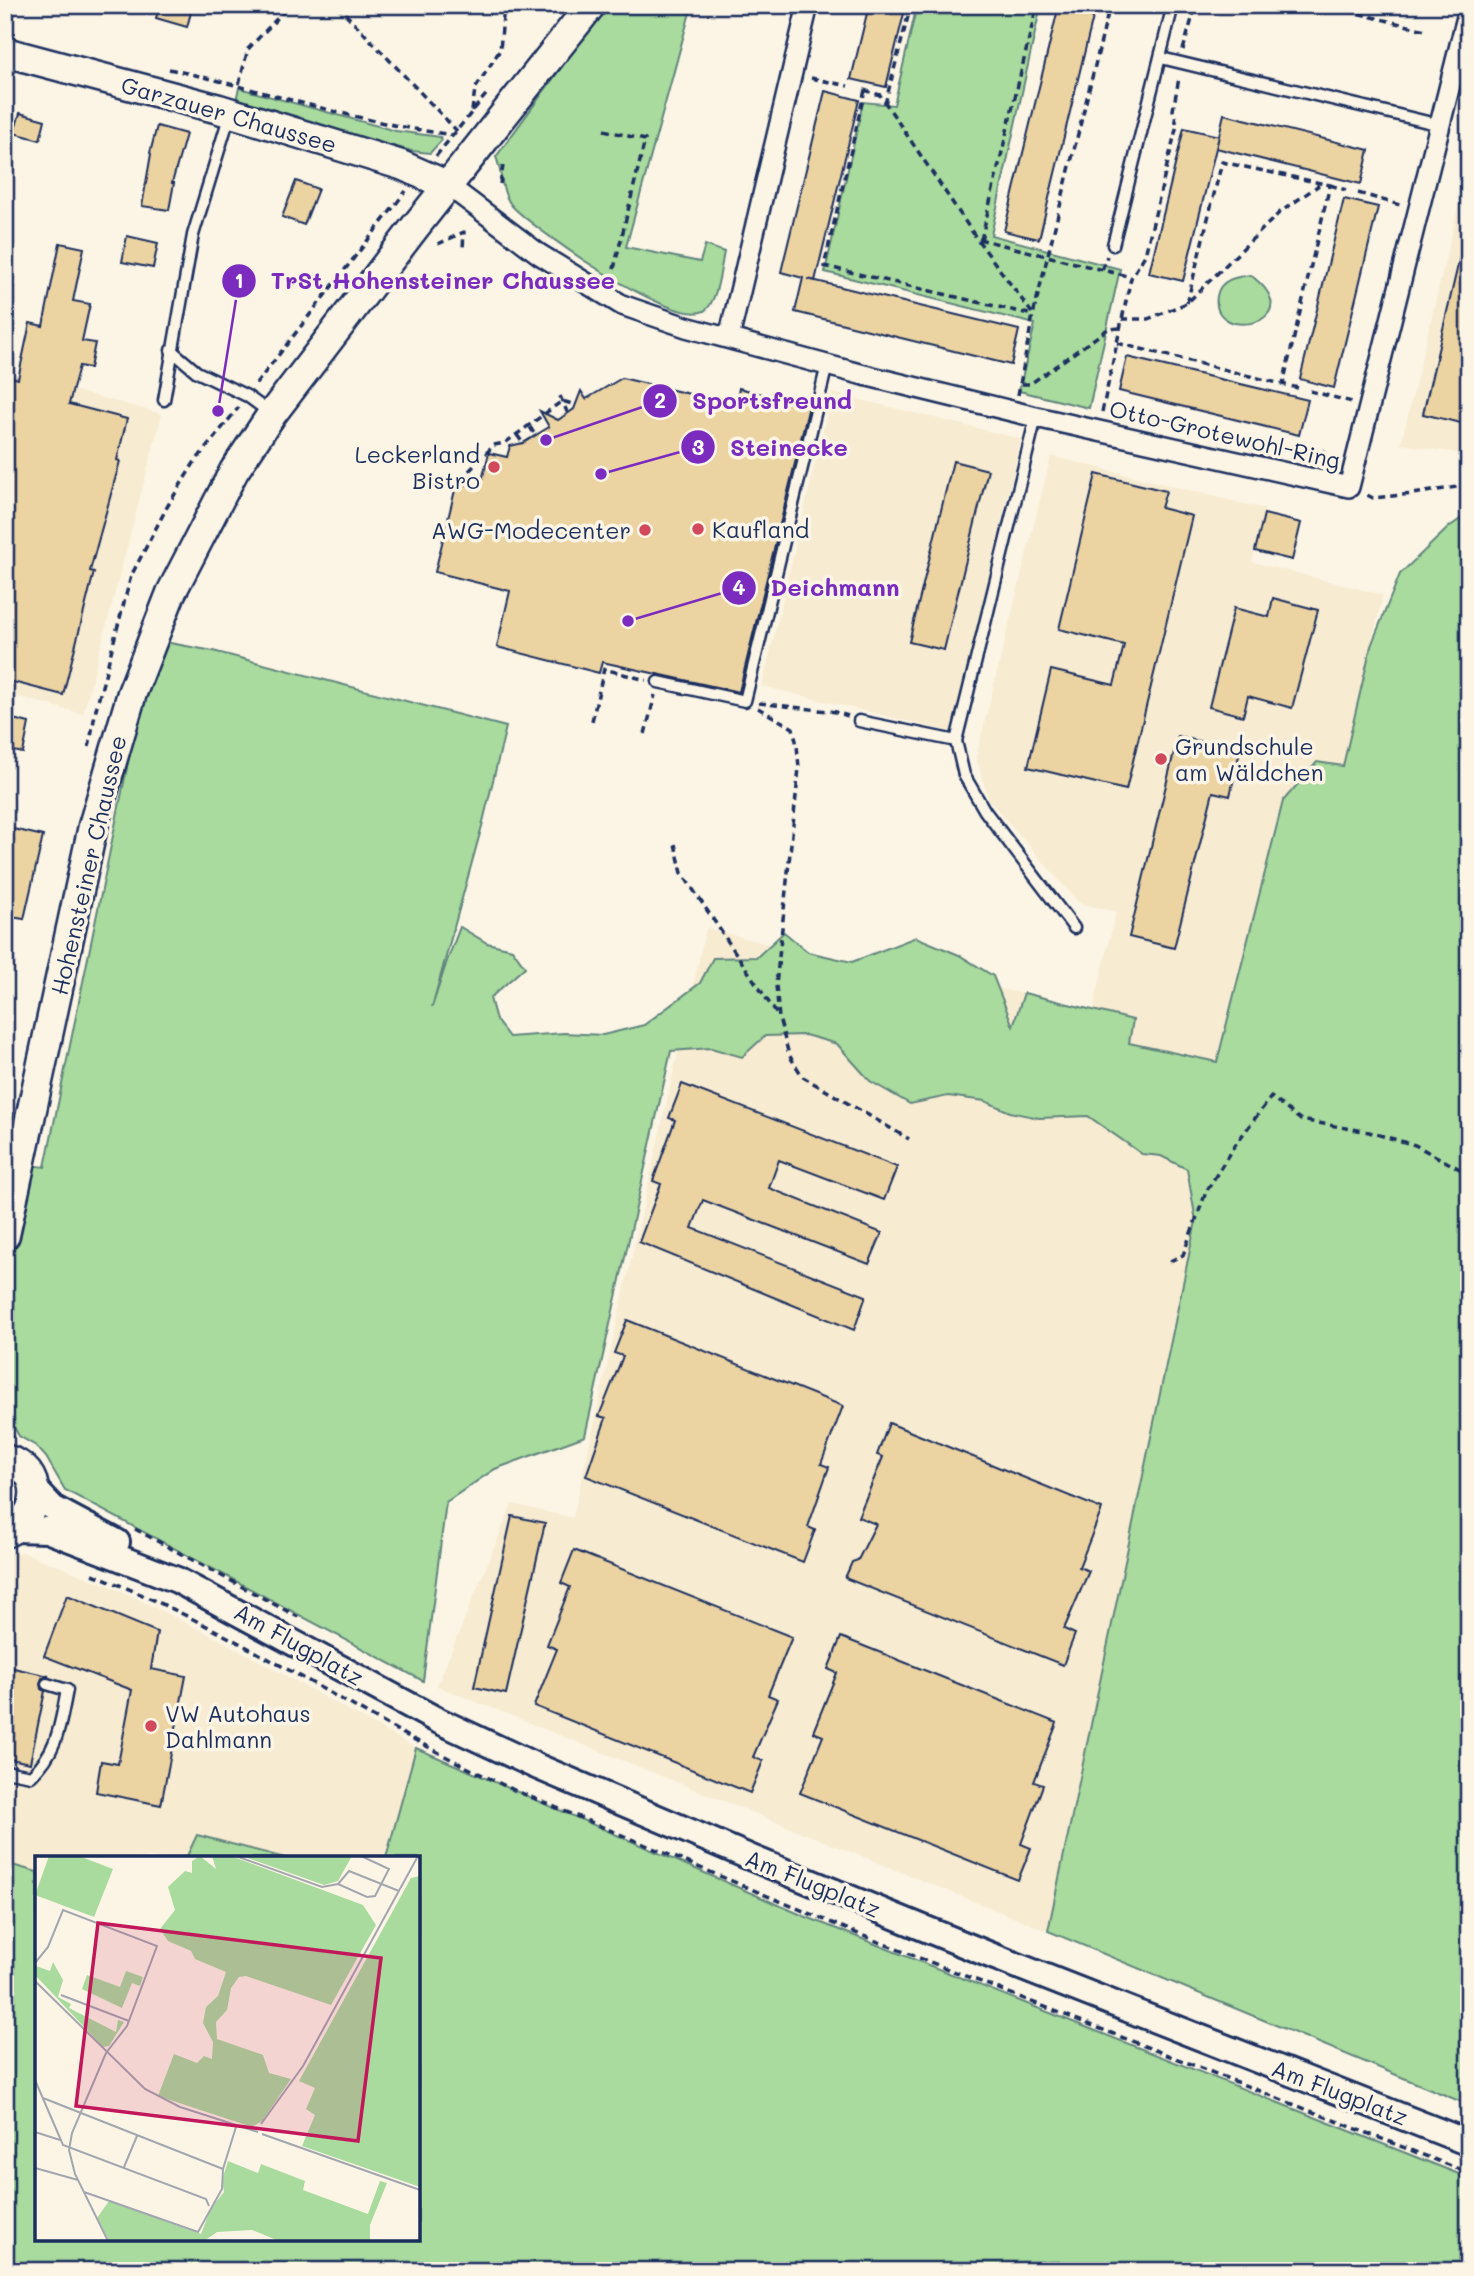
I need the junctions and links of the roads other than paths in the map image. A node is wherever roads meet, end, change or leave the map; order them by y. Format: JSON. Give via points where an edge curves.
{"nodes":[{"id":1,"x":591,"y":5,"type":"edge"},
{"id":2,"x":808,"y":5,"type":"edge"},
{"id":3,"x":1173,"y":5,"type":"edge"},
{"id":4,"x":1469,"y":9,"type":"edge"},
{"id":5,"x":5,"y":52,"type":"edge"},
{"id":6,"x":1161,"y":58,"type":"junction"},
{"id":7,"x":230,"y":113,"type":"junction"},
{"id":8,"x":1440,"y":125,"type":"junction"},
{"id":9,"x":449,"y":186,"type":"junction"},
{"id":10,"x":1113,"y":245,"type":"dead end"},
{"id":11,"x":729,"y":338,"type":"junction"},
{"id":12,"x":171,"y":349,"type":"junction"},
{"id":13,"x":827,"y":365,"type":"junction"},
{"id":14,"x":164,"y":400,"type":"dead end"},
{"id":15,"x":272,"y":414,"type":"junction"},
{"id":16,"x":1036,"y":417,"type":"junction"},
{"id":17,"x":658,"y":682,"type":"road end"},
{"id":18,"x":859,"y":721,"type":"road end"},
{"id":19,"x":956,"y":741,"type":"junction"},
{"id":20,"x":1074,"y":928,"type":"dead end"},
{"id":21,"x":5,"y":1235,"type":"edge"},
{"id":22,"x":6,"y":1459,"type":"edge"},
{"id":23,"x":34,"y":1488,"type":"junction"},
{"id":24,"x":10,"y":1531,"type":"edge"},
{"id":25,"x":177,"y":1580,"type":"junction"},
{"id":26,"x":47,"y":1684,"type":"dead end"},
{"id":27,"x":5,"y":1771,"type":"edge"},
{"id":28,"x":1469,"y":2143,"type":"edge"}],
"edges":[{"from":1,"to":9,"type":"main road","name":"Hohensteiner Chaussee"},
{"from":2,"to":11,"type":"street"},
{"from":3,"to":6,"type":"lane"},
{"from":4,"to":8,"type":"street","name":"Otto-Grotewohl-Ring"},
{"from":5,"to":7,"type":"main road","name":"Garzauer Chaussee"},
{"from":6,"to":8,"type":"lane"},
{"from":6,"to":10,"type":"lane"},
{"from":7,"to":9,"type":"main road","name":"Garzauer Chaussee","via":[[421,172]]},
{"from":7,"to":12,"type":"lane","via":[[193,235]]},
{"from":8,"to":16,"type":"street","name":"Otto-Grotewohl-Ring","via":[[1349,487]]},
{"from":9,"to":11,"type":"street","name":"Otto-Grotewohl-Ring","via":[[539,254],[622,305]]},
{"from":9,"to":15,"type":"main road","name":"Hohensteiner Chaussee"},
{"from":11,"to":13,"type":"street","name":"Otto-Grotewohl-Ring"},
{"from":12,"to":14,"type":"lane"},
{"from":12,"to":15,"type":"lane","via":[[197,372]]},
{"from":13,"to":16,"type":"street","name":"Otto-Grotewohl-Ring"},
{"from":13,"to":17,"type":"lane","via":[[745,701]]},
{"from":15,"to":21,"type":"main road","name":"Hohensteiner Chaussee","via":[[234,471],[171,593],[128,705],[93,826]]},
{"from":16,"to":19,"type":"lane"},
{"from":18,"to":19,"type":"lane"},
{"from":19,"to":20,"type":"lane","via":[[964,775],[985,811]]},
{"from":22,"to":23,"type":"main road","via":[[22,1467]]},
{"from":23,"to":24,"type":"main road","via":[[30,1513]]},
{"from":23,"to":25,"type":"street","name":"Am Flugplatz","via":[[53,1508]]},
{"from":24,"to":25,"type":"street","name":"Am Flugplatz","via":[[47,1530]]},
{"from":25,"to":28,"type":"street","name":"Am Flugplatz","via":[[435,1719],[536,1766],[978,1950]]},
{"from":26,"to":27,"type":"lane","via":[[67,1690],[46,1762],[31,1776]]}]}
